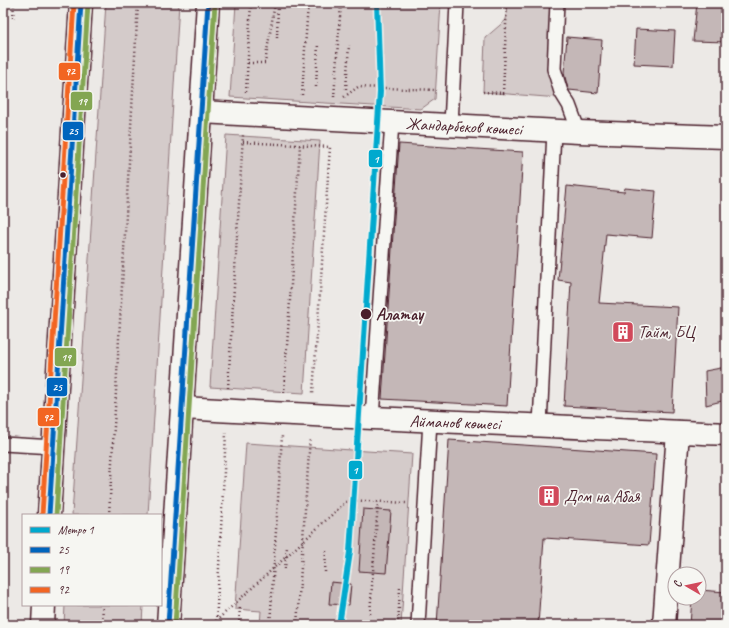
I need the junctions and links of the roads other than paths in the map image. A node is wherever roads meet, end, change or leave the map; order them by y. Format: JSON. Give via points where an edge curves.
{"nodes":[{"id":1,"x":81,"y":3,"type":"edge"},
{"id":2,"x":208,"y":3,"type":"edge"},
{"id":3,"x":457,"y":3,"type":"edge"},
{"id":4,"x":557,"y":3,"type":"edge"},
{"id":5,"x":201,"y":112,"type":"junction"},
{"id":6,"x":392,"y":122,"type":"junction"},
{"id":7,"x":451,"y":125,"type":"junction"},
{"id":8,"x":554,"y":131,"type":"junction"},
{"id":9,"x":579,"y":132,"type":"junction"},
{"id":10,"x":726,"y":137,"type":"edge"},
{"id":11,"x":183,"y":408,"type":"junction"},
{"id":12,"x":372,"y":418,"type":"junction"},
{"id":13,"x":430,"y":421,"type":"junction"},
{"id":14,"x":540,"y":425,"type":"junction"},
{"id":15,"x":678,"y":432,"type":"junction"},
{"id":16,"x":726,"y":434,"type":"edge"},
{"id":17,"x":3,"y":444,"type":"edge"},
{"id":18,"x":54,"y":447,"type":"junction"},
{"id":19,"x":49,"y":514,"type":"edge"},
{"id":20,"x":44,"y":606,"type":"edge"},
{"id":21,"x":43,"y":625,"type":"edge"},
{"id":22,"x":168,"y":625,"type":"edge"},
{"id":23,"x":418,"y":625,"type":"edge"},
{"id":24,"x":664,"y":625,"type":"edge"}],
"edges":[{"from":1,"to":18,"type":"street"},
{"from":2,"to":5,"type":"street"},
{"from":3,"to":7,"type":"lane"},
{"from":4,"to":9,"type":"lane","via":[[554,69]]},
{"from":5,"to":6,"type":"street","name":"Жандарбеков көшесі"},
{"from":5,"to":11,"type":"street"},
{"from":6,"to":7,"type":"street","name":"Жандарбеков көшесі"},
{"from":6,"to":12,"type":"lane"},
{"from":7,"to":8,"type":"street","name":"Жандарбеков көшесі"},
{"from":8,"to":9,"type":"street","name":"Жандарбеков көшесі"},
{"from":8,"to":14,"type":"lane"},
{"from":9,"to":10,"type":"street","name":"Жандарбеков көшесі"},
{"from":11,"to":12,"type":"street","name":"Айманов көшесі"},
{"from":11,"to":22,"type":"street"},
{"from":12,"to":13,"type":"street","name":"Айманов көшесі"},
{"from":13,"to":14,"type":"street","name":"Айманов көшесі"},
{"from":13,"to":23,"type":"lane"},
{"from":14,"to":15,"type":"street","name":"Айманов көшесі"},
{"from":15,"to":16,"type":"street","name":"Айманов көшесі"},
{"from":15,"to":24,"type":"street"},
{"from":17,"to":18,"type":"lane"},
{"from":18,"to":19,"type":"street"},
{"from":20,"to":21,"type":"street"}]}
